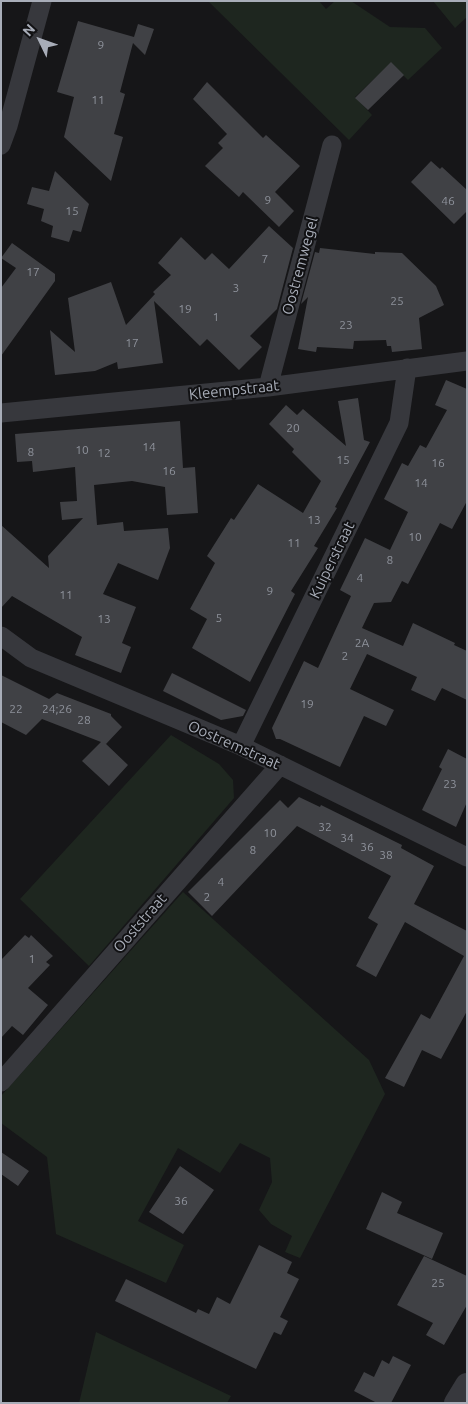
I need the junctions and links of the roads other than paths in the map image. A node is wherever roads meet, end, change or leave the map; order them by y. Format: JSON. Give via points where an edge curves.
{"nodes":[{"id":1,"x":42,"y":1,"type":"edge"},
{"id":2,"x":1,"y":145,"type":"edge"},
{"id":3,"x":332,"y":145,"type":"dead end"},
{"id":4,"x":467,"y":361,"type":"edge"},
{"id":5,"x":407,"y":368,"type":"junction"},
{"id":6,"x":268,"y":387,"type":"junction"},
{"id":7,"x":1,"y":413,"type":"edge"},
{"id":8,"x":1,"y":636,"type":"edge"},
{"id":9,"x":241,"y":746,"type":"junction"},
{"id":10,"x":280,"y":765,"type":"junction"},
{"id":11,"x":467,"y":857,"type":"edge"},
{"id":12,"x":1,"y":1082,"type":"edge"},
{"id":13,"x":467,"y":1385,"type":"edge"},
{"id":14,"x":456,"y":1403,"type":"edge"}],
"edges":[{"from":1,"to":2,"type":"street"},
{"from":3,"to":6,"type":"street","name":"Oostremwegel"},
{"from":4,"to":5,"type":"street","name":"Kleempstraat"},
{"from":5,"to":6,"type":"street","name":"Kleempstraat"},
{"from":5,"to":9,"type":"street","name":"Kuiperstraat","via":[[399,424]]},
{"from":6,"to":7,"type":"street","name":"Kleempstraat"},
{"from":8,"to":9,"type":"street","name":"Oostremstraat","via":[[31,658]]},
{"from":9,"to":10,"type":"street","name":"Oostremstraat"},
{"from":10,"to":11,"type":"street","name":"Oostremstraat"},
{"from":10,"to":12,"type":"street","name":"Ooststraat"},
{"from":13,"to":14,"type":"street"}]}
